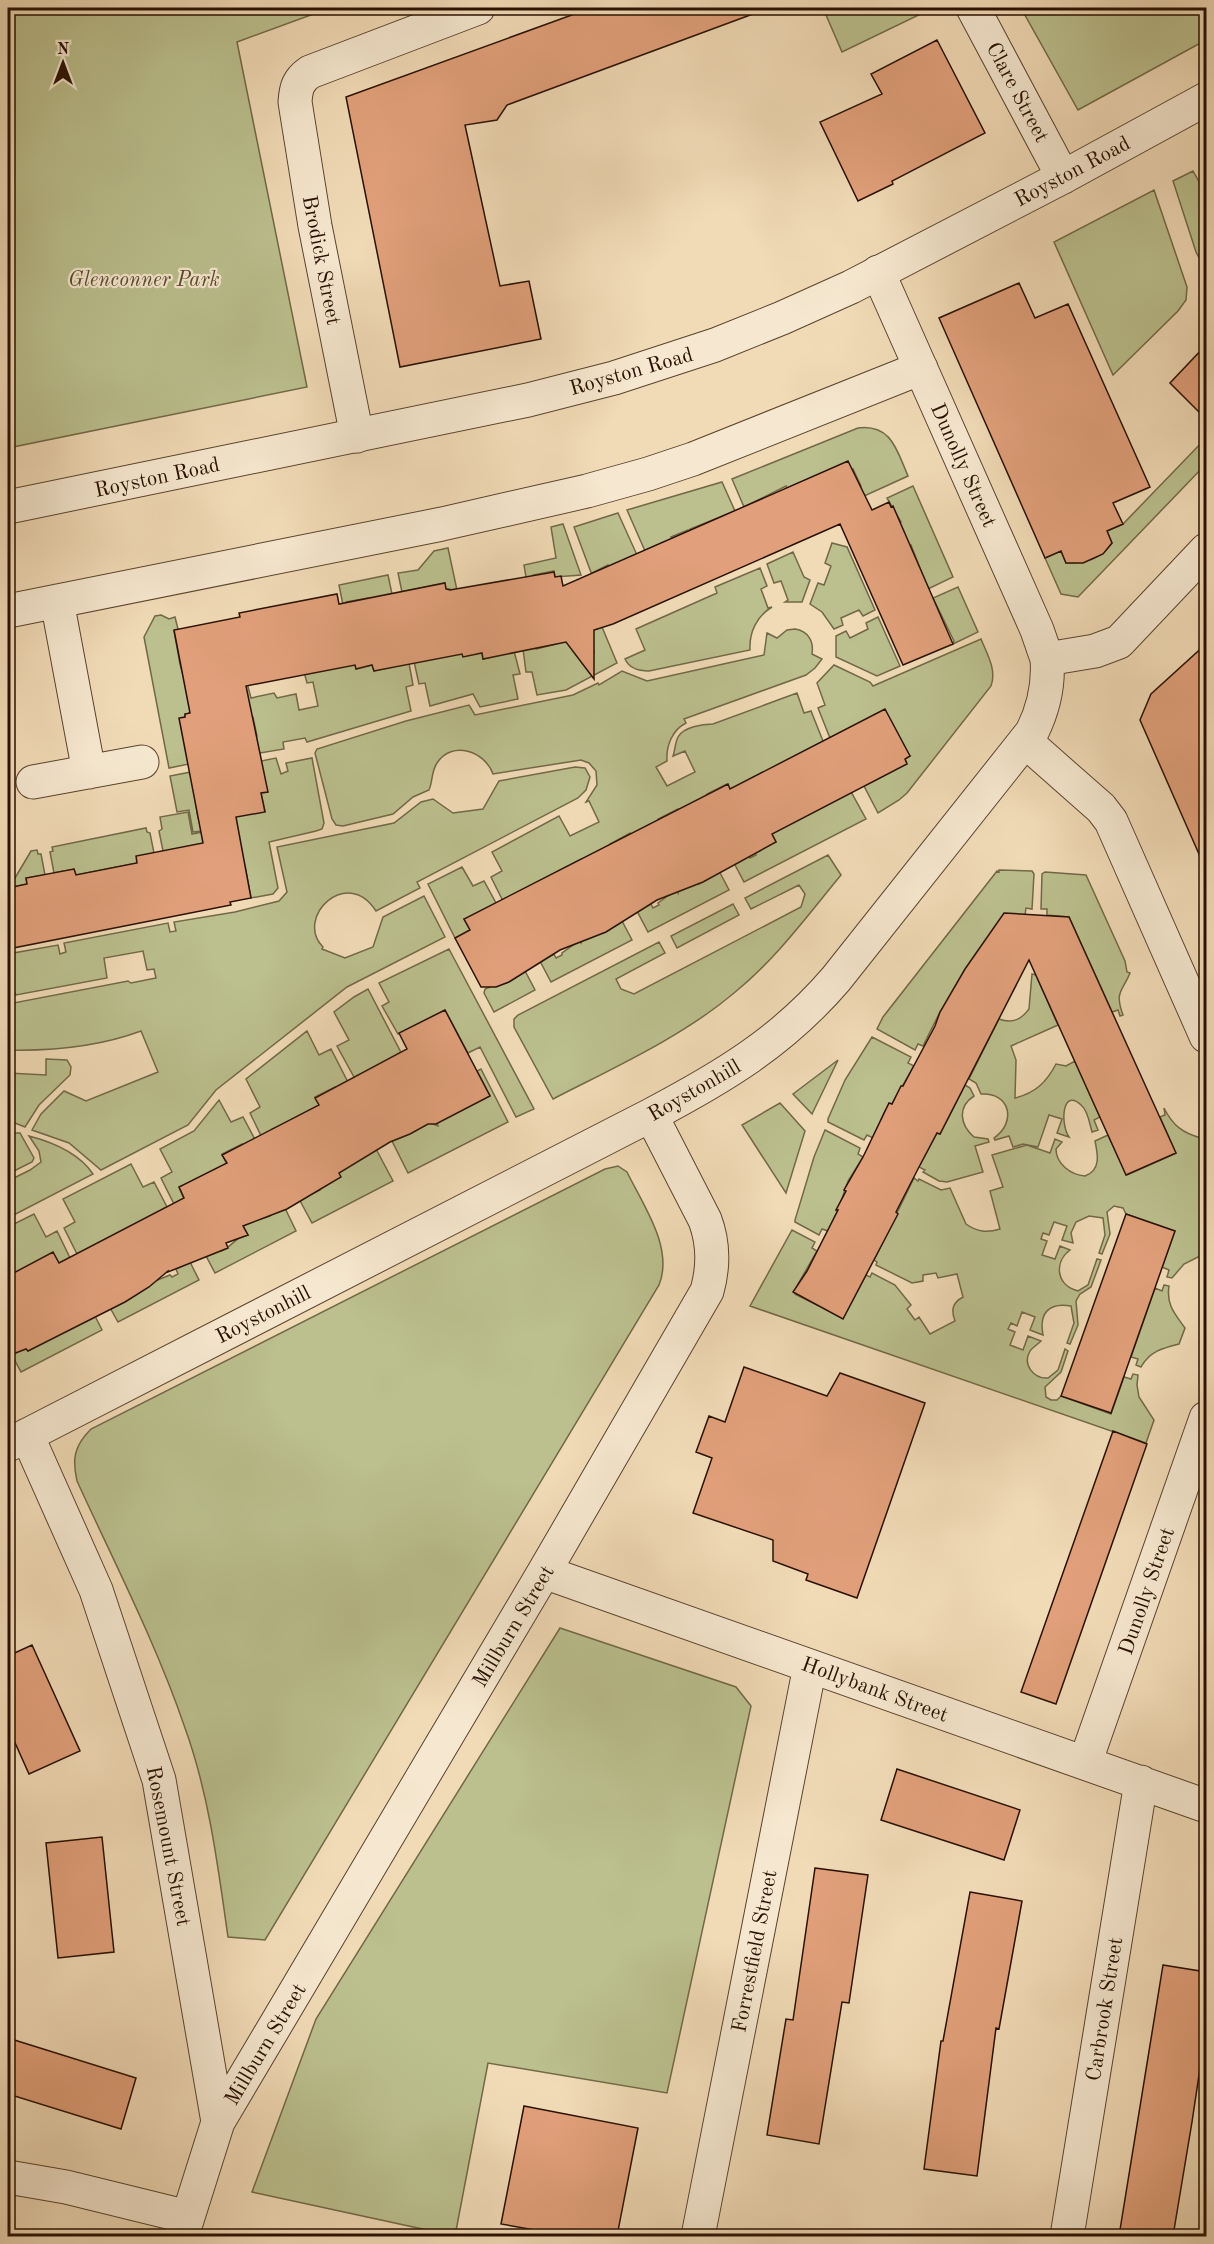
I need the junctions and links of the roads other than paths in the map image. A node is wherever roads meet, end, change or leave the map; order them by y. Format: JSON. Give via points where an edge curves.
{"nodes":[{"id":1,"x":478,"y":8,"type":"edge"},
{"id":2,"x":973,"y":8,"type":"edge"},
{"id":3,"x":1206,"y":99,"type":"edge"},
{"id":4,"x":1063,"y":177,"type":"junction"},
{"id":5,"x":878,"y":272,"type":"junction"},
{"id":6,"x":921,"y":368,"type":"junction"},
{"id":7,"x":357,"y":436,"type":"junction"},
{"id":8,"x":8,"y":507,"type":"edge"},
{"id":9,"x":1206,"y":550,"type":"edge"},
{"id":10,"x":57,"y":601,"type":"junction"},
{"id":11,"x":8,"y":611,"type":"edge"},
{"id":12,"x":1047,"y":659,"type":"junction"},
{"id":13,"x":1025,"y":741,"type":"junction"},
{"id":14,"x":142,"y":762,"type":"dead end"},
{"id":15,"x":89,"y":772,"type":"junction"},
{"id":16,"x":33,"y":782,"type":"dead end"},
{"id":17,"x":1206,"y":1036,"type":"edge"},
{"id":18,"x":651,"y":1115,"type":"junction"},
{"id":19,"x":1206,"y":1418,"type":"edge"},
{"id":20,"x":17,"y":1440,"type":"edge"},
{"id":21,"x":544,"y":1572,"type":"junction"},
{"id":22,"x":810,"y":1666,"type":"junction"},
{"id":23,"x":1085,"y":1763,"type":"junction"},
{"id":24,"x":1141,"y":1782,"type":"junction"},
{"id":25,"x":1206,"y":1806,"type":"edge"},
{"id":26,"x":218,"y":2122,"type":"junction"},
{"id":27,"x":8,"y":2177,"type":"edge"},
{"id":28,"x":185,"y":2227,"type":"edge"},
{"id":29,"x":698,"y":2236,"type":"edge"},
{"id":30,"x":1067,"y":2236,"type":"edge"}],
"edges":[{"from":1,"to":7,"type":"street","name":"Brodick Street","via":[[310,72],[298,84],[295,102],[313,215]]},
{"from":2,"to":4,"type":"street","name":"Clare Street"},
{"from":3,"to":4,"type":"street","name":"Royston Road"},
{"from":4,"to":5,"type":"street","name":"Royston Road"},
{"from":5,"to":6,"type":"street","name":"Dunolly Street"},
{"from":5,"to":7,"type":"street","name":"Royston Road","via":[[749,332],[614,378]]},
{"from":6,"to":10,"type":"street","via":[[693,459],[616,484],[442,524]]},
{"from":6,"to":12,"type":"street","name":"Dunolly Street"},
{"from":7,"to":8,"type":"street","name":"Royston Road"},
{"from":9,"to":12,"type":"street","via":[[1119,642],[1095,651]]},
{"from":10,"to":11,"type":"street"},
{"from":10,"to":15,"type":"street"},
{"from":12,"to":13,"type":"street","name":"Roystonhill","via":[[1044,699]]},
{"from":13,"to":17,"type":"street","via":[[1111,821]]},
{"from":13,"to":18,"type":"street","name":"Roystonhill","via":[[820,997],[774,1041]]},
{"from":14,"to":15,"type":"street"},
{"from":15,"to":16,"type":"street"},
{"from":18,"to":20,"type":"street","name":"Roystonhill"},
{"from":18,"to":21,"type":"street","name":"Millburn Street","via":[[705,1220],[712,1246],[711,1275],[701,1302]]},
{"from":19,"to":23,"type":"street","name":"Dunolly Street"},
{"from":20,"to":26,"type":"street","name":"Rosemount Street","via":[[96,1590],[159,1780]]},
{"from":21,"to":22,"type":"street","name":"Hollybank Street"},
{"from":21,"to":26,"type":"street","name":"Millburn Street"},
{"from":22,"to":23,"type":"street","name":"Hollybank Street"},
{"from":22,"to":29,"type":"street","name":"Forrestfield Street"},
{"from":23,"to":24,"type":"street","name":"Hollybank Street"},
{"from":24,"to":25,"type":"street","name":"Hollybank Street"},
{"from":24,"to":30,"type":"street","name":"Carbrook Street"},
{"from":26,"to":28,"type":"street","name":"Rosemount Street"},
{"from":27,"to":28,"type":"street","via":[[66,2187]]}]}
